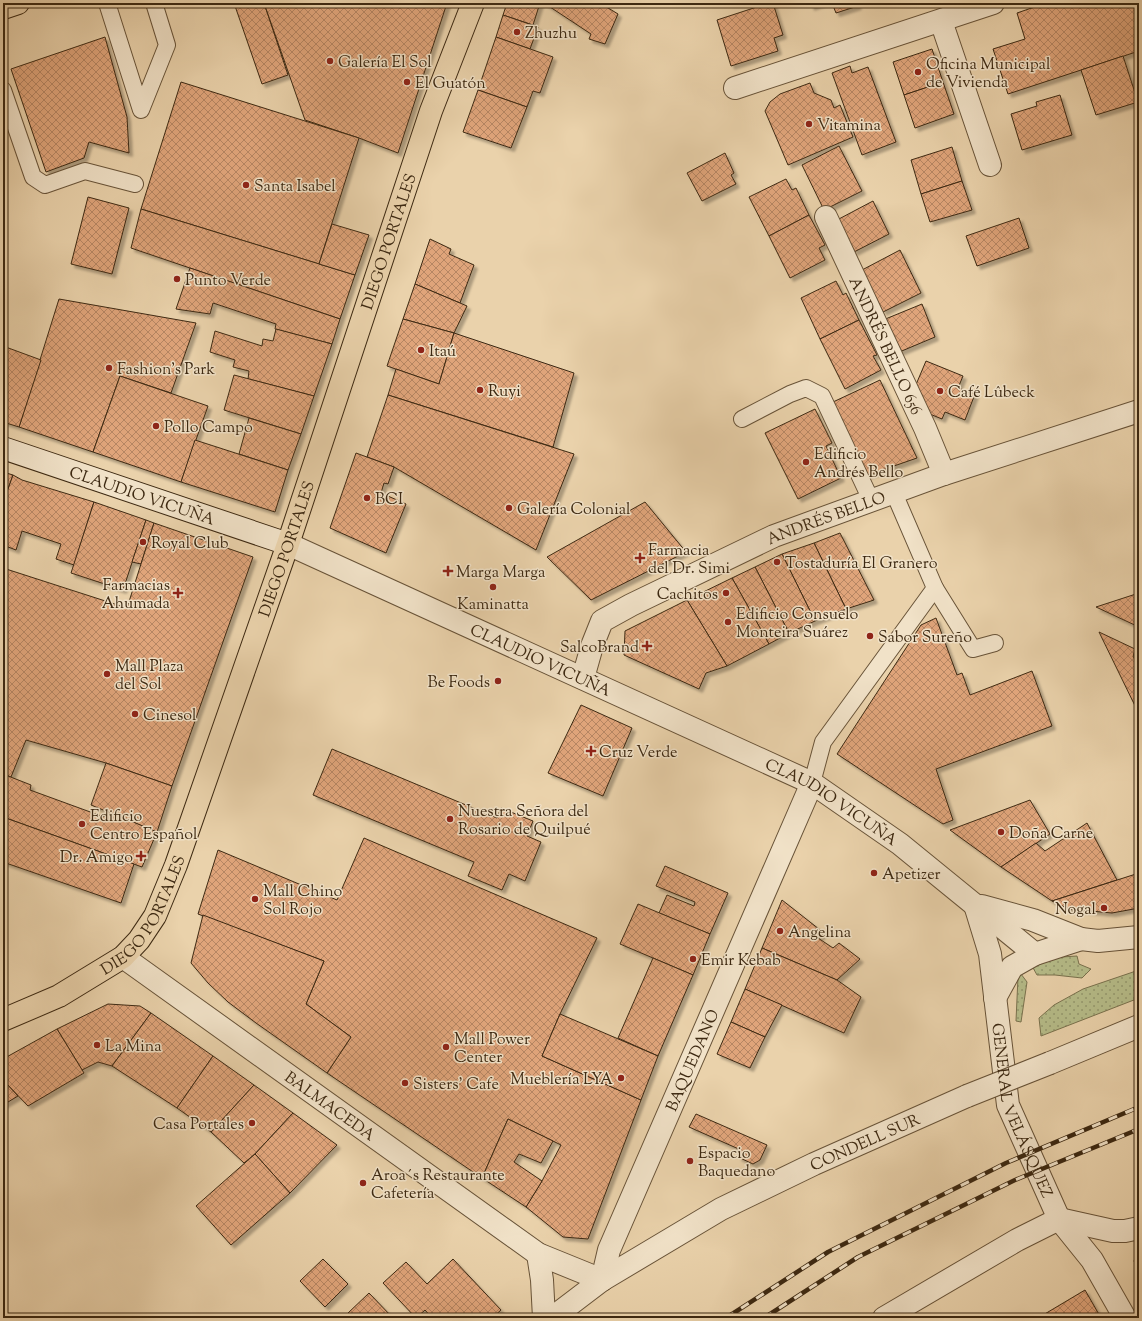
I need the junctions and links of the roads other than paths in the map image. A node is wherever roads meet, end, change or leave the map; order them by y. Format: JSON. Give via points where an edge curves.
{"nodes":[{"id":1,"x":18,"y":3,"type":"edge"},
{"id":2,"x":107,"y":3,"type":"edge"},
{"id":3,"x":154,"y":3,"type":"edge"},
{"id":4,"x":473,"y":3,"type":"edge"},
{"id":5,"x":993,"y":3,"type":"edge"},
{"id":6,"x":3,"y":8,"type":"edge"},
{"id":7,"x":941,"y":21,"type":"junction"},
{"id":8,"x":735,"y":88,"type":"dead end"},
{"id":9,"x":3,"y":90,"type":"edge"},
{"id":10,"x":990,"y":165,"type":"dead end"},
{"id":11,"x":135,"y":184,"type":"dead end"},
{"id":12,"x":826,"y":217,"type":"dead end"},
{"id":13,"x":1139,"y":411,"type":"edge"},
{"id":14,"x":742,"y":419,"type":"dead end"},
{"id":15,"x":3,"y":448,"type":"edge"},
{"id":16,"x":944,"y":474,"type":"junction"},
{"id":17,"x":894,"y":493,"type":"junction"},
{"id":18,"x":870,"y":500,"type":"junction"},
{"id":19,"x":288,"y":544,"type":"junction"},
{"id":20,"x":935,"y":588,"type":"junction"},
{"id":21,"x":995,"y":643,"type":"dead end"},
{"id":22,"x":583,"y":678,"type":"junction"},
{"id":23,"x":812,"y":783,"type":"junction"},
{"id":24,"x":975,"y":904,"type":"junction"},
{"id":25,"x":1139,"y":937,"type":"edge"},
{"id":26,"x":1081,"y":939,"type":"junction"},
{"id":27,"x":1035,"y":954,"type":"junction"},
{"id":28,"x":123,"y":957,"type":"junction"},
{"id":29,"x":995,"y":998,"type":"junction"},
{"id":30,"x":3,"y":1020,"type":"edge"},
{"id":31,"x":1139,"y":1026,"type":"edge"},
{"id":32,"x":1059,"y":1219,"type":"junction"},
{"id":33,"x":1139,"y":1228,"type":"edge"},
{"id":34,"x":538,"y":1254,"type":"junction"},
{"id":35,"x":602,"y":1280,"type":"junction"},
{"id":36,"x":544,"y":1318,"type":"edge"},
{"id":37,"x":552,"y":1318,"type":"edge"},
{"id":38,"x":884,"y":1318,"type":"edge"},
{"id":39,"x":1125,"y":1318,"type":"edge"}],
"edges":[{"from":1,"to":6,"type":"main road"},
{"from":2,"to":3,"type":"lane","via":[[141,110],[167,45]]},
{"from":4,"to":19,"type":"main road","name":"DIEGO PORTALES","via":[[431,110]]},
{"from":5,"to":7,"type":"street"},
{"from":7,"to":8,"type":"street"},
{"from":7,"to":10,"type":"street"},
{"from":9,"to":11,"type":"lane","via":[[33,177],[45,185],[86,171]]},
{"from":12,"to":16,"type":"street","name":"ANDRÉS BELLO 656"},
{"from":13,"to":16,"type":"street","name":"ANDRÉS BELLO"},
{"from":14,"to":18,"type":"lane","via":[[806,388],[822,396]]},
{"from":15,"to":19,"type":"street","name":"CLAUDIO VICUÑA"},
{"from":16,"to":17,"type":"street","name":"ANDRÉS BELLO"},
{"from":17,"to":18,"type":"street","name":"ANDRÉS BELLO"},
{"from":17,"to":20,"type":"lane"},
{"from":18,"to":22,"type":"street","name":"ANDRÉS BELLO","via":[[774,536],[602,621]]},
{"from":19,"to":22,"type":"street","name":"CLAUDIO VICUÑA"},
{"from":19,"to":28,"type":"main road","name":"DIEGO PORTALES","via":[[176,865],[155,916],[139,940]]},
{"from":20,"to":21,"type":"lane","via":[[973,649]]},
{"from":20,"to":23,"type":"lane","via":[[823,742]]},
{"from":22,"to":23,"type":"street","name":"CLAUDIO VICUÑA"},
{"from":23,"to":24,"type":"street","name":"CLAUDIO VICUÑA","via":[[900,844]]},
{"from":23,"to":35,"type":"street","name":"BAQUEDANO","via":[[609,1250]]},
{"from":24,"to":26,"type":"street","via":[[1033,920]]},
{"from":24,"to":27,"type":"street","name":"CLAUDIO VICUÑA"},
{"from":24,"to":29,"type":"street","name":"GENERAL VELÁSQUEZ","via":[[990,954]]},
{"from":25,"to":26,"type":"street","via":[[1098,941]]},
{"from":26,"to":27,"type":"street","name":"GENERAL VELÁSQUEZ"},
{"from":27,"to":29,"type":"street","name":"GENERAL VELÁSQUEZ","via":[[1012,967]]},
{"from":28,"to":30,"type":"main road","name":"DIEGO PORTALES","via":[[59,996]]},
{"from":28,"to":34,"type":"street","name":"BALMACEDA"},
{"from":29,"to":32,"type":"street","name":"GENERAL VELÁSQUEZ","via":[[1008,1105]]},
{"from":31,"to":35,"type":"street","name":"CONDELL SUR","bridge":true,"via":[[967,1096],[814,1164],[721,1209]]},
{"from":32,"to":33,"type":"street","via":[[1113,1231]]},
{"from":32,"to":38,"type":"street","via":[[1017,1240]]},
{"from":32,"to":39,"type":"street","name":"GENERAL VELÁSQUEZ","via":[[1092,1260]]},
{"from":34,"to":35,"type":"street","name":"BALMACEDA"},
{"from":34,"to":36,"type":"street"},
{"from":35,"to":37,"type":"street"}]}
